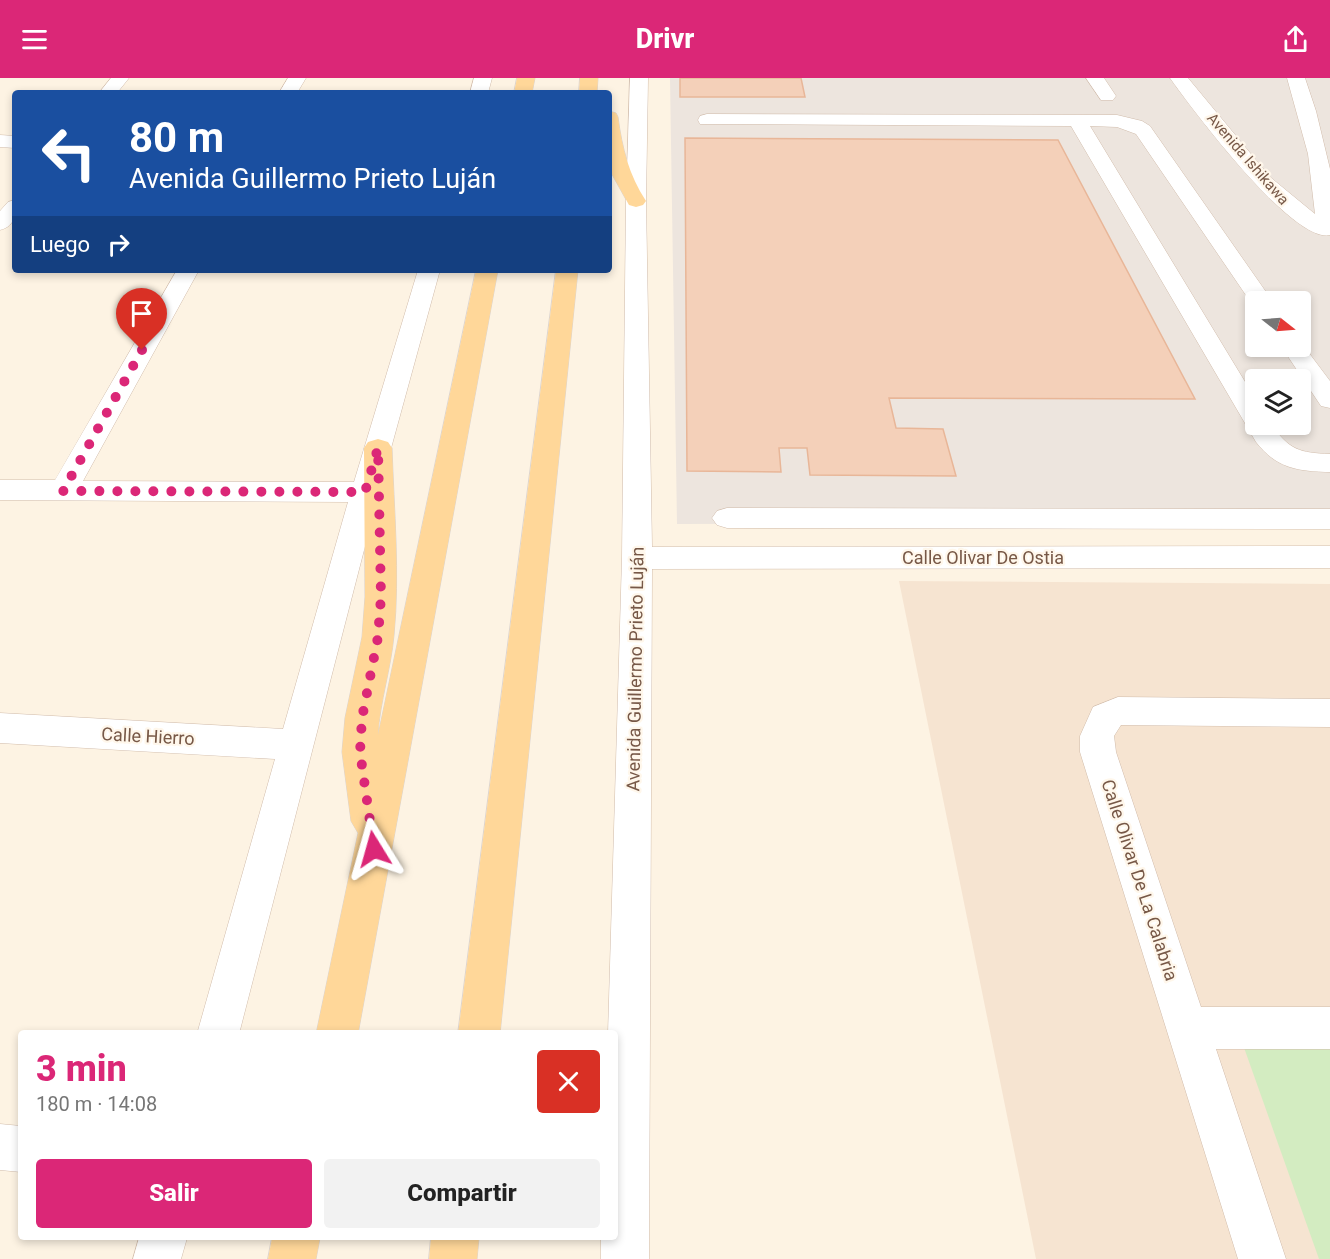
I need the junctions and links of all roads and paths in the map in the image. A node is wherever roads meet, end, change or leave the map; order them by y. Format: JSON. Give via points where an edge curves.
{"nodes":[{"id":1,"x":120,"y":78,"type":"edge"},
{"id":2,"x":639,"y":78,"type":"edge"},
{"id":3,"x":1095,"y":78,"type":"edge"},
{"id":4,"x":1179,"y":78,"type":"edge"},
{"id":5,"x":1296,"y":78,"type":"edge"},
{"id":6,"x":110,"y":90,"type":"edge"},
{"id":7,"x":1107,"y":96,"type":"dead end"},
{"id":8,"x":707,"y":120,"type":"dead end"},
{"id":9,"x":1077,"y":121,"type":"junction"},
{"id":10,"x":612,"y":140,"type":"edge"},
{"id":11,"x":636,"y":201,"type":"junction"},
{"id":12,"x":12,"y":210,"type":"edge"},
{"id":13,"x":0,"y":224,"type":"edge"},
{"id":14,"x":1327,"y":234,"type":"edge"},
{"id":15,"x":186,"y":273,"type":"edge"},
{"id":16,"x":428,"y":273,"type":"edge"},
{"id":17,"x":486,"y":273,"type":"edge"},
{"id":18,"x":567,"y":273,"type":"edge"},
{"id":19,"x":1254,"y":291,"type":"edge"},
{"id":20,"x":1301,"y":357,"type":"edge"},
{"id":21,"x":1330,"y":400,"type":"edge"},
{"id":22,"x":1245,"y":405,"type":"edge"},
{"id":23,"x":1265,"y":435,"type":"edge"},
{"id":24,"x":378,"y":448,"type":"junction"},
{"id":25,"x":1330,"y":463,"type":"edge"},
{"id":26,"x":0,"y":490,"type":"edge"},
{"id":27,"x":63,"y":491,"type":"junction"},
{"id":28,"x":365,"y":492,"type":"junction"},
{"id":29,"x":727,"y":518,"type":"dead end"},
{"id":30,"x":1330,"y":519,"type":"edge"},
{"id":31,"x":1330,"y":557,"type":"edge"},
{"id":32,"x":637,"y":558,"type":"junction"},
{"id":33,"x":1330,"y":712,"type":"edge"},
{"id":34,"x":0,"y":728,"type":"edge"},
{"id":35,"x":297,"y":745,"type":"junction"},
{"id":36,"x":374,"y":849,"type":"junction"},
{"id":37,"x":1188,"y":1028,"type":"junction"},
{"id":38,"x":1330,"y":1028,"type":"edge"},
{"id":39,"x":219,"y":1030,"type":"edge"},
{"id":40,"x":338,"y":1030,"type":"edge"},
{"id":41,"x":479,"y":1030,"type":"edge"},
{"id":42,"x":0,"y":1147,"type":"edge"},
{"id":43,"x":18,"y":1149,"type":"edge"},
{"id":44,"x":163,"y":1240,"type":"edge"},
{"id":45,"x":296,"y":1240,"type":"edge"},
{"id":46,"x":455,"y":1240,"type":"edge"},
{"id":47,"x":158,"y":1259,"type":"edge"},
{"id":48,"x":292,"y":1259,"type":"edge"},
{"id":49,"x":453,"y":1259,"type":"edge"},
{"id":50,"x":625,"y":1259,"type":"edge"},
{"id":51,"x":1262,"y":1259,"type":"edge"}],
"edges":[{"from":1,"to":6,"type":"street"},
{"from":2,"to":11,"type":"street","name":"Avenida Guillermo Prieto Luján"},
{"from":3,"to":7,"type":"street"},
{"from":4,"to":14,"type":"street","name":"Avenida Ishikawa","via":[[1268,186],[1295,212]]},
{"from":5,"to":14,"type":"street","name":"Avenida Ishikawa","via":[[1326,186]]},
{"from":8,"to":9,"type":"street"},
{"from":9,"to":19,"type":"street","via":[[1127,122],[1143,130]]},
{"from":9,"to":22,"type":"street"},
{"from":10,"to":11,"type":"main road","via":[[622,181]]},
{"from":11,"to":32,"type":"street","name":"Avenida Guillermo Prieto Luján"},
{"from":12,"to":13,"type":"street"},
{"from":15,"to":27,"type":"street"},
{"from":16,"to":24,"type":"street"},
{"from":17,"to":36,"type":"main road"},
{"from":18,"to":41,"type":"main road"},
{"from":20,"to":21,"type":"street"},
{"from":23,"to":25,"type":"street","via":[[1280,454],[1305,463]]},
{"from":24,"to":28,"type":"street"},
{"from":24,"to":36,"type":"main road","via":[[381,597],[360,752]]},
{"from":26,"to":27,"type":"street"},
{"from":27,"to":28,"type":"street"},
{"from":28,"to":35,"type":"street"},
{"from":29,"to":30,"type":"street"},
{"from":31,"to":32,"type":"street","name":"Calle Olivar De Ostia"},
{"from":32,"to":50,"type":"street","name":"Avenida Guillermo Prieto Luján"},
{"from":33,"to":37,"type":"street","name":"Calle Olivar De La Calabria","via":[[1118,711],[1105,717],[1096,736]]},
{"from":34,"to":35,"type":"street","name":"Calle Hierro"},
{"from":35,"to":39,"type":"street"},
{"from":36,"to":40,"type":"main road"},
{"from":37,"to":38,"type":"street"},
{"from":37,"to":51,"type":"street","name":"Calle Olivar De La Calabria"},
{"from":42,"to":43,"type":"street"},
{"from":44,"to":47,"type":"street"},
{"from":45,"to":48,"type":"main road"},
{"from":46,"to":49,"type":"main road"}]}
